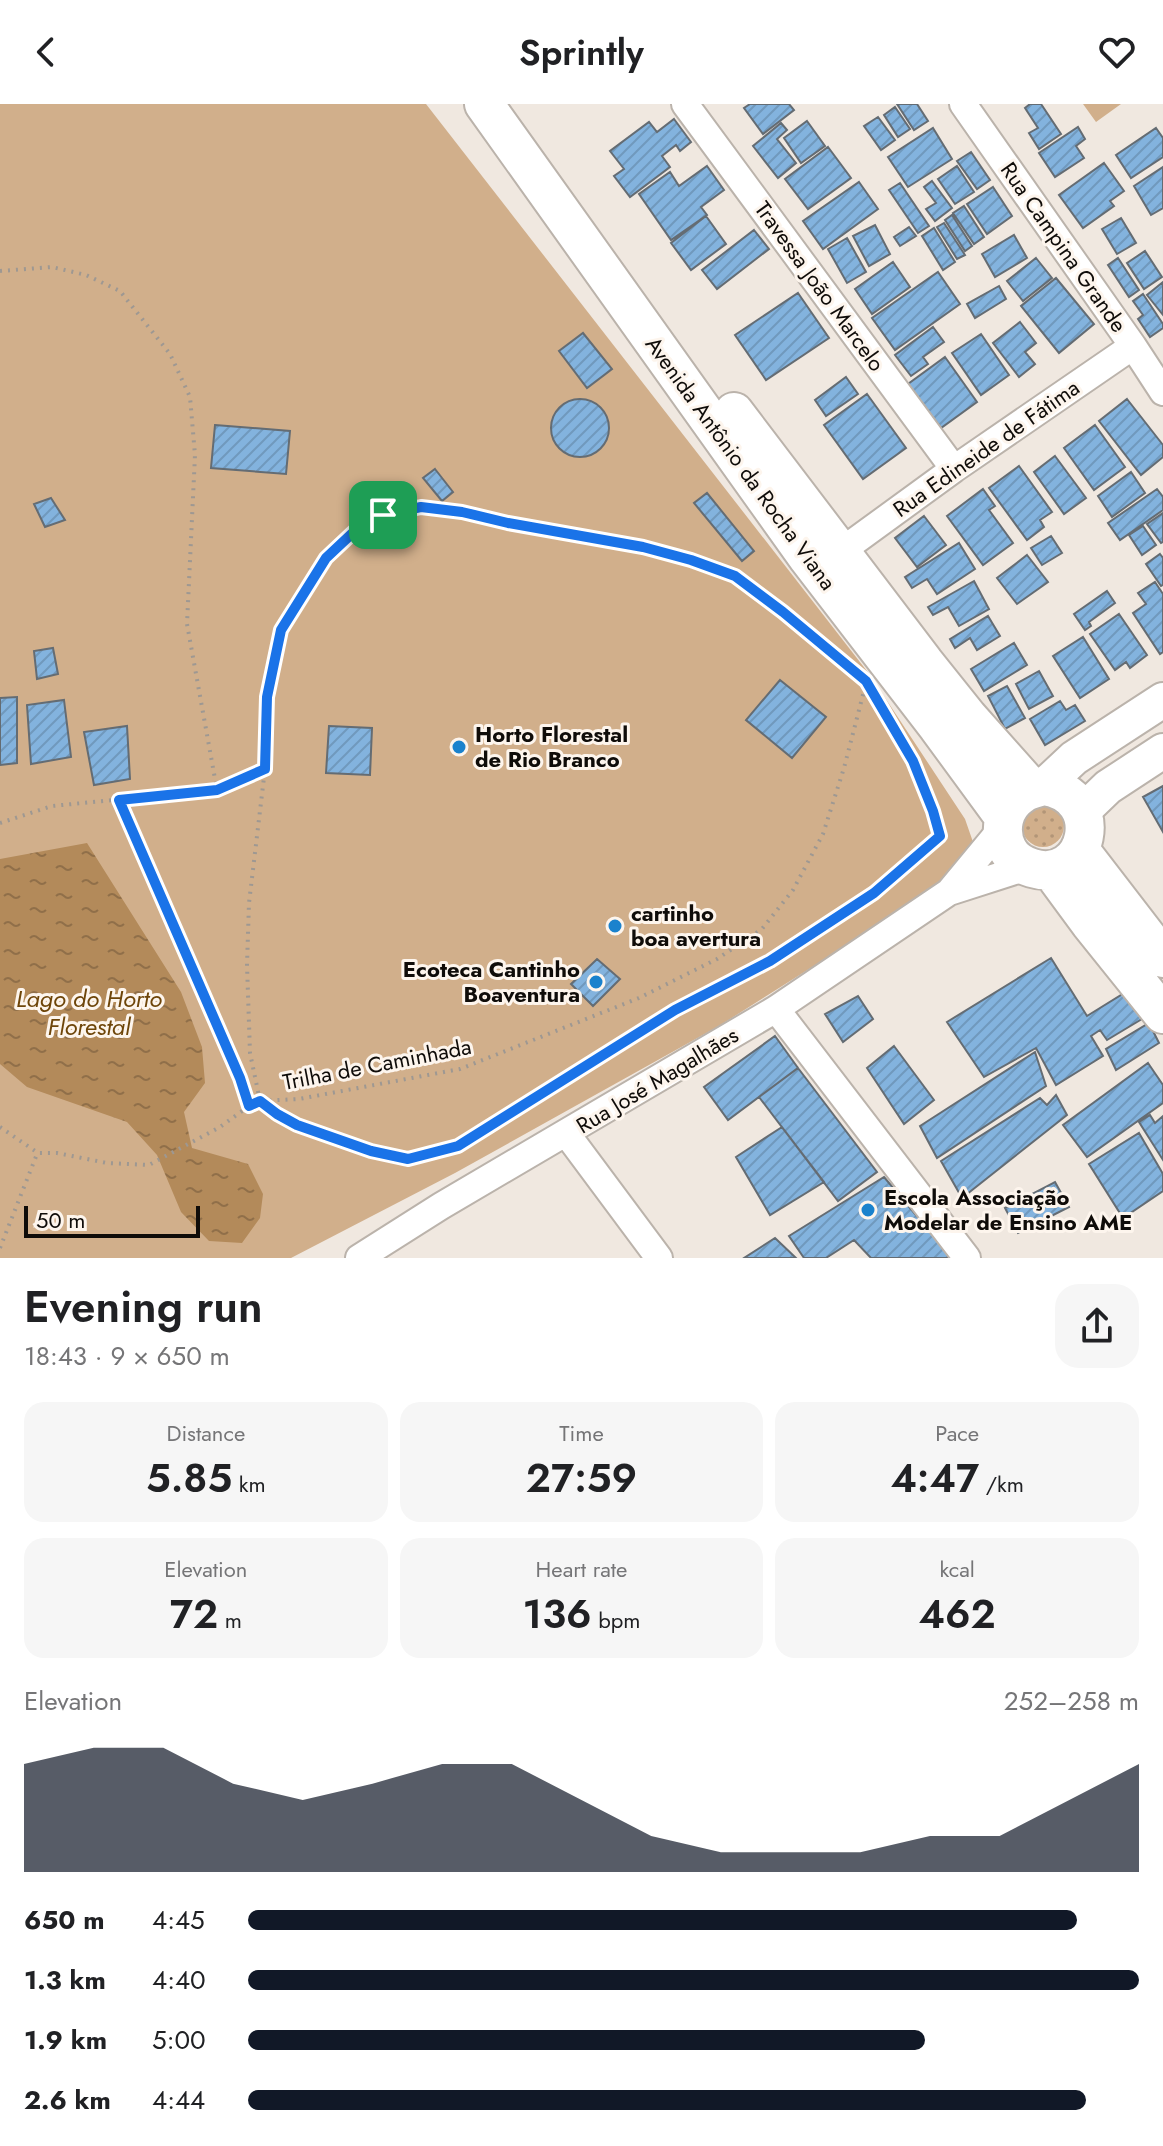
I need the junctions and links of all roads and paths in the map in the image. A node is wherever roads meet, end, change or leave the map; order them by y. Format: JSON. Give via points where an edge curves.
{"nodes":[{"id":1,"x":484,"y":104,"type":"edge"},
{"id":2,"x":507,"y":104,"type":"edge"},
{"id":3,"x":685,"y":104,"type":"edge"},
{"id":4,"x":963,"y":104,"type":"edge"},
{"id":5,"x":0,"y":271,"type":"edge"},
{"id":6,"x":1133,"y":346,"type":"junction"},
{"id":7,"x":1163,"y":392,"type":"edge"},
{"id":8,"x":954,"y":469,"type":"junction"},
{"id":9,"x":840,"y":552,"type":"junction"},
{"id":10,"x":866,"y":681,"type":"junction"},
{"id":11,"x":874,"y":694,"type":"dead end"},
{"id":12,"x":1163,"y":700,"type":"edge"},
{"id":13,"x":881,"y":706,"type":"dead end"},
{"id":14,"x":1163,"y":751,"type":"edge"},
{"id":15,"x":265,"y":769,"type":"junction"},
{"id":16,"x":1038,"y":788,"type":"junction"},
{"id":17,"x":217,"y":790,"type":"junction"},
{"id":18,"x":119,"y":800,"type":"junction"},
{"id":19,"x":1082,"y":812,"type":"junction"},
{"id":20,"x":1003,"y":822,"type":"junction"},
{"id":21,"x":0,"y":823,"type":"edge"},
{"id":22,"x":1052,"y":862,"type":"junction"},
{"id":23,"x":949,"y":892,"type":"junction"},
{"id":24,"x":1158,"y":940,"type":"edge"},
{"id":25,"x":776,"y":1009,"type":"junction"},
{"id":26,"x":1163,"y":1014,"type":"edge"},
{"id":27,"x":260,"y":1101,"type":"junction"},
{"id":28,"x":249,"y":1106,"type":"junction"},
{"id":29,"x":0,"y":1127,"type":"edge"},
{"id":30,"x":566,"y":1133,"type":"junction"},
{"id":31,"x":38,"y":1153,"type":"junction"},
{"id":32,"x":0,"y":1248,"type":"edge"},
{"id":33,"x":359,"y":1258,"type":"edge"},
{"id":34,"x":659,"y":1258,"type":"edge"},
{"id":35,"x":967,"y":1258,"type":"edge"}],
"edges":[{"from":1,"to":20,"type":"main road","name":"Avenida Antônio da Rocha Viana"},
{"from":2,"to":9,"type":"main road","name":"Avenida Antônio da Rocha Viana"},
{"from":3,"to":8,"type":"street","name":"Travessa João Marcelo"},
{"from":4,"to":6,"type":"street","name":"Rua Campina Grande"},
{"from":5,"to":17,"type":"path","via":[[52,267],[120,291],[170,354],[190,397],[195,455],[187,624]]},
{"from":6,"to":7,"type":"street","name":"Rua Campina Grande"},
{"from":6,"to":8,"type":"street","name":"Rua Edineide de Fátima"},
{"from":8,"to":9,"type":"street","name":"Rua Edineide de Fátima"},
{"from":9,"to":16,"type":"main road","name":"Avenida Antônio da Rocha Viana","via":[[968,717]]},
{"from":10,"to":11,"type":"path"},
{"from":10,"to":15,"type":"path","name":"Trilha de Caminhada","via":[[735,576],[643,547],[421,507],[383,515],[359,527],[326,558],[281,630],[267,697]]},
{"from":10,"to":27,"type":"path","name":"Trilha de Caminhada","via":[[823,834],[793,890],[762,929],[717,959],[639,998],[460,1069],[299,1099]]},
{"from":12,"to":16,"type":"street"},
{"from":13,"to":27,"type":"path","via":[[913,761],[940,836],[874,893],[770,961],[675,1010],[458,1146],[408,1159],[371,1151],[297,1125]]},
{"from":14,"to":19,"type":"street","via":[[1108,787]]},
{"from":15,"to":17,"type":"path"},
{"from":15,"to":27,"type":"path","name":"Trilha de Caminhada","via":[[247,965],[250,1053]]},
{"from":16,"to":19,"type":"main road","via":[[1059,788]]},
{"from":16,"to":20,"type":"main road","via":[[1020,795]]},
{"from":17,"to":18,"type":"path"},
{"from":18,"to":21,"type":"path","via":[[52,806]]},
{"from":18,"to":28,"type":"path"},
{"from":19,"to":22,"type":"main road","via":[[1084,838]]},
{"from":20,"to":22,"type":"main road","via":[[1004,840],[1016,860]]},
{"from":20,"to":23,"type":"street","name":"Rua José Magalhães"},
{"from":22,"to":23,"type":"street","name":"Rua José Magalhães"},
{"from":22,"to":24,"type":"main road"},
{"from":22,"to":26,"type":"main road","via":[[1090,923]]},
{"from":23,"to":25,"type":"street","name":"Rua José Magalhães"},
{"from":25,"to":30,"type":"street","name":"Rua José Magalhães"},
{"from":25,"to":35,"type":"street"},
{"from":27,"to":28,"type":"path","name":"Trilha de Caminhada"},
{"from":28,"to":31,"type":"path","name":"Trilha de Caminhada","via":[[149,1165]]},
{"from":29,"to":31,"type":"path","name":"Trilha de Caminhada"},
{"from":30,"to":33,"type":"street","name":"Rua José Magalhães"},
{"from":30,"to":34,"type":"street"},
{"from":31,"to":32,"type":"path"}]}
